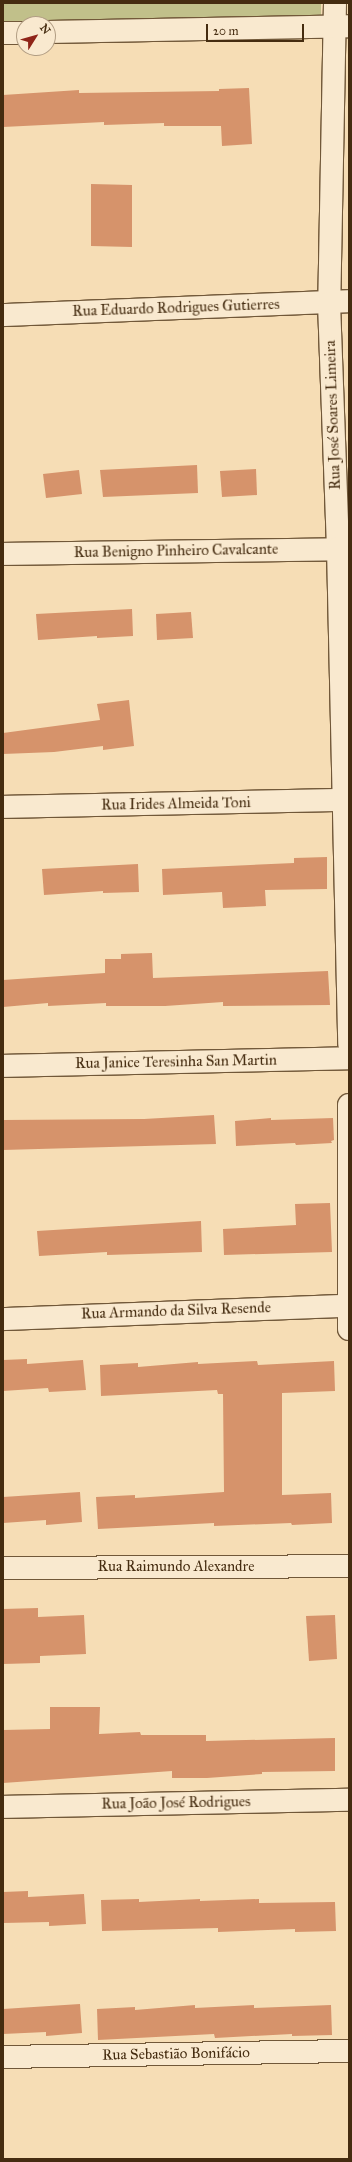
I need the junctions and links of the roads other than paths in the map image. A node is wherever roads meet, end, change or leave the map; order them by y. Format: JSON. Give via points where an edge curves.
{"nodes":[{"id":1,"x":335,"y":3,"type":"edge"},
{"id":2,"x":342,"y":26,"type":"edge"},
{"id":3,"x":56,"y":32,"type":"edge"},
{"id":4,"x":3,"y":33,"type":"edge"},
{"id":5,"x":16,"y":33,"type":"edge"},
{"id":6,"x":339,"y":302,"type":"edge"},
{"id":7,"x":3,"y":315,"type":"edge"},
{"id":8,"x":344,"y":548,"type":"edge"},
{"id":9,"x":3,"y":554,"type":"edge"},
{"id":10,"x":346,"y":800,"type":"edge"},
{"id":11,"x":3,"y":807,"type":"edge"},
{"id":12,"x":349,"y":1044,"type":"edge"},
{"id":13,"x":349,"y":1058,"type":"edge"},
{"id":14,"x":3,"y":1066,"type":"edge"},
{"id":15,"x":349,"y":1105,"type":"edge"},
{"id":16,"x":348,"y":1306,"type":"edge"},
{"id":17,"x":3,"y":1318,"type":"edge"},
{"id":18,"x":349,"y":1329,"type":"edge"},
{"id":19,"x":349,"y":1566,"type":"edge"},
{"id":20,"x":3,"y":1568,"type":"edge"},
{"id":21,"x":349,"y":1800,"type":"edge"},
{"id":22,"x":3,"y":1807,"type":"edge"},
{"id":23,"x":349,"y":2050,"type":"edge"},
{"id":24,"x":3,"y":2057,"type":"edge"}],
"edges":[{"from":1,"to":2,"type":"street","name":"Rua José Soares Limeira"},
{"from":2,"to":3,"type":"street"},
{"from":2,"to":6,"type":"street","name":"Rua José Soares Limeira"},
{"from":4,"to":5,"type":"street"},
{"from":6,"to":7,"type":"street","name":"Rua Eduardo Rodrigues Gutierres"},
{"from":6,"to":8,"type":"street","name":"Rua José Soares Limeira"},
{"from":8,"to":9,"type":"street","name":"Rua Benigno Pinheiro Cavalcante"},
{"from":8,"to":10,"type":"street","name":"Rua José Soares Limeira"},
{"from":10,"to":11,"type":"street","name":"Rua Irides Almeida Toni"},
{"from":10,"to":12,"type":"street","name":"Rua José Soares Limeira"},
{"from":13,"to":14,"type":"street","name":"Rua Janice Teresinha San Martin"},
{"from":15,"to":16,"type":"street"},
{"from":16,"to":17,"type":"street","name":"Rua Armando da Silva Resende"},
{"from":16,"to":18,"type":"street"},
{"from":19,"to":20,"type":"street","name":"Rua Raimundo Alexandre"},
{"from":21,"to":22,"type":"street","name":"Rua João José Rodrigues"},
{"from":23,"to":24,"type":"street","name":"Rua Sebastião Bonifácio"}]}
